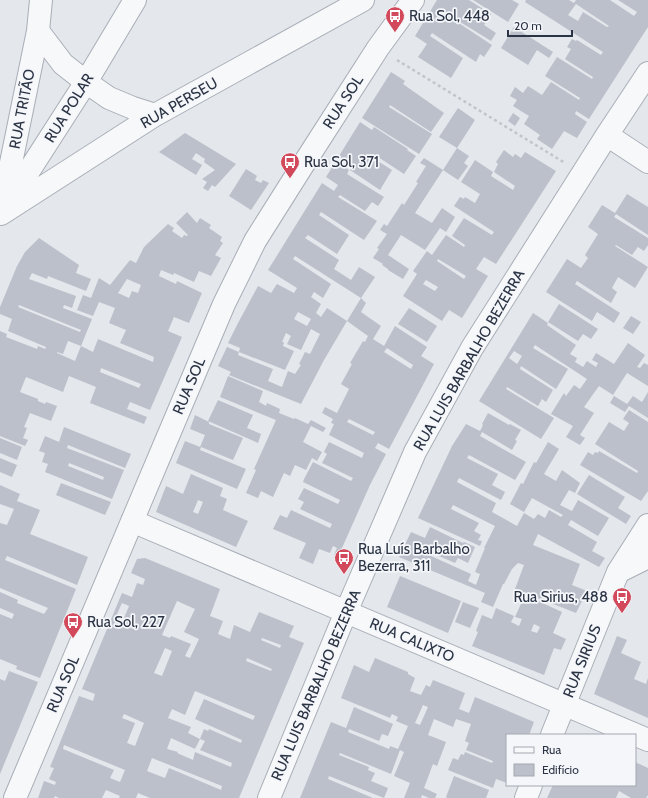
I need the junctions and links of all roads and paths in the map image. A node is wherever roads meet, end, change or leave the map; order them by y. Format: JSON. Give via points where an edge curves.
{"nodes":[{"id":1,"x":41,"y":0,"type":"edge"},
{"id":2,"x":135,"y":0,"type":"edge"},
{"id":3,"x":363,"y":0,"type":"edge"},
{"id":4,"x":413,"y":0,"type":"edge"},
{"id":5,"x":38,"y":31,"type":"junction"},
{"id":6,"x":378,"y":48,"type":"junction"},
{"id":7,"x":648,"y":73,"type":"edge"},
{"id":8,"x":86,"y":82,"type":"junction"},
{"id":9,"x":155,"y":115,"type":"junction"},
{"id":10,"x":607,"y":135,"type":"junction"},
{"id":11,"x":648,"y":162,"type":"edge"},
{"id":12,"x":582,"y":174,"type":"junction"},
{"id":13,"x":0,"y":216,"type":"edge"},
{"id":14,"x":132,"y":521,"type":"junction"},
{"id":15,"x":648,"y":525,"type":"edge"},
{"id":16,"x":648,"y":557,"type":"edge"},
{"id":17,"x":618,"y":572,"type":"junction"},
{"id":18,"x":346,"y":612,"type":"junction"},
{"id":19,"x":564,"y":704,"type":"junction"},
{"id":20,"x":552,"y":734,"type":"edge"},
{"id":21,"x":634,"y":734,"type":"edge"},
{"id":22,"x":636,"y":735,"type":"edge"},
{"id":23,"x":648,"y":740,"type":"edge"},
{"id":24,"x":531,"y":786,"type":"edge"},
{"id":25,"x":15,"y":798,"type":"edge"},
{"id":26,"x":269,"y":798,"type":"edge"},
{"id":27,"x":526,"y":798,"type":"edge"}],
"edges":[{"from":1,"to":5,"type":"street","name":"RUA TRITÃO"},
{"from":2,"to":8,"type":"street","name":"RUA POLAR"},
{"from":3,"to":9,"type":"street","name":"RUA PERSEU"},
{"from":4,"to":6,"type":"street","name":"RUA SOL"},
{"from":5,"to":8,"type":"street","via":[[63,64]]},
{"from":5,"to":13,"type":"street","name":"RUA TRITÃO"},
{"from":6,"to":12,"type":"path"},
{"from":6,"to":14,"type":"street","name":"RUA SOL","via":[[255,241],[224,304]]},
{"from":7,"to":10,"type":"street","name":"RUA LUIS BARBALHO BEZERRA"},
{"from":8,"to":9,"type":"street","via":[[109,98]]},
{"from":8,"to":13,"type":"street","name":"RUA POLAR"},
{"from":9,"to":13,"type":"street","name":"RUA PERSEU"},
{"from":10,"to":11,"type":"street"},
{"from":10,"to":12,"type":"street","name":"RUA LUIS BARBALHO BEZERRA"},
{"from":12,"to":18,"type":"street","name":"RUA LUIS BARBALHO BEZERRA","via":[[472,348],[415,452]]},
{"from":14,"to":18,"type":"street","name":"RUA CALIXTO"},
{"from":14,"to":25,"type":"street","name":"RUA SOL"},
{"from":15,"to":17,"type":"street","name":"RUA SIRIUS"},
{"from":16,"to":17,"type":"street"},
{"from":17,"to":19,"type":"street","name":"RUA SIRIUS"},
{"from":18,"to":19,"type":"street","name":"RUA CALIXTO"},
{"from":18,"to":26,"type":"street","name":"RUA LUIS BARBALHO BEZERRA"},
{"from":19,"to":20,"type":"street","name":"RUA SIRIUS"},
{"from":19,"to":21,"type":"street","name":"RUA CALIXTO"},
{"from":22,"to":23,"type":"street","name":"RUA CALIXTO"},
{"from":24,"to":27,"type":"street"}]}
